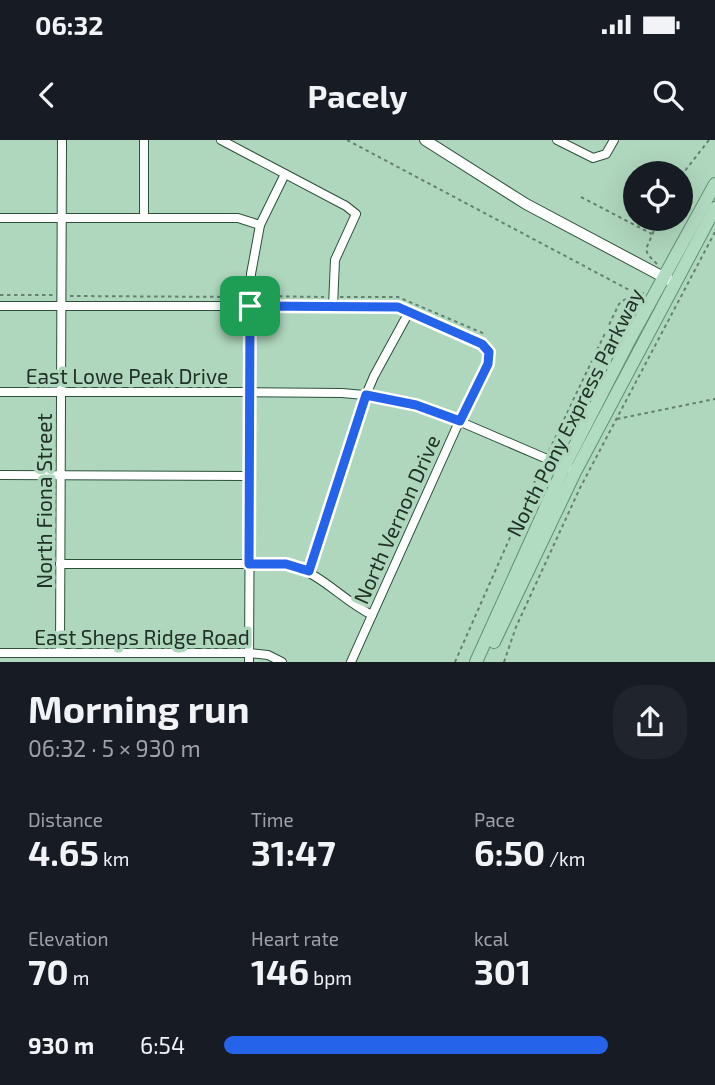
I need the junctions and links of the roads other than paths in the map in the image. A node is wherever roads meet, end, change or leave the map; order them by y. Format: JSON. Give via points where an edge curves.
{"nodes":[{"id":1,"x":62,"y":140,"type":"edge"},
{"id":2,"x":144,"y":140,"type":"edge"},
{"id":3,"x":221,"y":140,"type":"edge"},
{"id":4,"x":425,"y":140,"type":"edge"},
{"id":5,"x":557,"y":140,"type":"edge"},
{"id":6,"x":614,"y":140,"type":"edge"},
{"id":7,"x":285,"y":174,"type":"junction"},
{"id":8,"x":715,"y":184,"type":"edge"},
{"id":9,"x":715,"y":208,"type":"edge"},
{"id":10,"x":0,"y":218,"type":"edge"},
{"id":11,"x":144,"y":218,"type":"junction"},
{"id":12,"x":62,"y":219,"type":"junction"},
{"id":13,"x":260,"y":225,"type":"junction"},
{"id":14,"x":665,"y":278,"type":"junction"},
{"id":15,"x":0,"y":306,"type":"edge"},
{"id":16,"x":62,"y":306,"type":"junction"},
{"id":17,"x":250,"y":306,"type":"junction"},
{"id":18,"x":333,"y":306,"type":"junction"},
{"id":19,"x":409,"y":312,"type":"junction"},
{"id":20,"x":0,"y":392,"type":"edge"},
{"id":21,"x":61,"y":392,"type":"junction"},
{"id":22,"x":250,"y":392,"type":"junction"},
{"id":23,"x":366,"y":395,"type":"junction"},
{"id":24,"x":460,"y":421,"type":"junction"},
{"id":25,"x":570,"y":469,"type":"junction"},
{"id":26,"x":0,"y":475,"type":"edge"},
{"id":27,"x":61,"y":476,"type":"junction"},
{"id":28,"x":249,"y":476,"type":"junction"},
{"id":29,"x":60,"y":564,"type":"junction"},
{"id":30,"x":249,"y":564,"type":"junction"},
{"id":31,"x":309,"y":571,"type":"junction"},
{"id":32,"x":372,"y":615,"type":"junction"},
{"id":33,"x":0,"y":653,"type":"edge"},
{"id":34,"x":60,"y":653,"type":"junction"},
{"id":35,"x":249,"y":657,"type":"edge"},
{"id":36,"x":282,"y":662,"type":"edge"},
{"id":37,"x":351,"y":662,"type":"edge"},
{"id":38,"x":476,"y":662,"type":"edge"},
{"id":39,"x":485,"y":662,"type":"edge"}],
"edges":[{"from":1,"to":12,"type":"street","name":"North Fiona Street"},
{"from":2,"to":11,"type":"street"},
{"from":3,"to":7,"type":"street"},
{"from":4,"to":14,"type":"street","via":[[514,197]]},
{"from":5,"to":6,"type":"street","via":[[590,158],[600,157]]},
{"from":7,"to":13,"type":"street"},
{"from":7,"to":18,"type":"street","via":[[356,214],[335,260]]},
{"from":8,"to":14,"type":"main road","name":"North Pony Express Parkway"},
{"from":9,"to":14,"type":"main road","name":"North Pony Express Parkway"},
{"from":10,"to":12,"type":"street"},
{"from":11,"to":12,"type":"street"},
{"from":11,"to":13,"type":"street","via":[[238,219]]},
{"from":12,"to":16,"type":"street","name":"North Fiona Street"},
{"from":13,"to":17,"type":"street","via":[[252,259]]},
{"from":14,"to":25,"type":"main road","name":"North Pony Express Parkway"},
{"from":14,"to":25,"type":"main road","name":"North Pony Express Parkway","via":[[600,424]]},
{"from":15,"to":16,"type":"street"},
{"from":16,"to":17,"type":"street"},
{"from":16,"to":21,"type":"street","name":"North Fiona Street"},
{"from":17,"to":18,"type":"street"},
{"from":17,"to":22,"type":"street"},
{"from":18,"to":19,"type":"street","via":[[388,306]]},
{"from":19,"to":23,"type":"street"},
{"from":19,"to":24,"type":"street","name":"North Vernon Drive","via":[[482,344],[489,352],[488,364]]},
{"from":20,"to":21,"type":"street","name":"East Lowe Peak Drive"},
{"from":21,"to":22,"type":"street","name":"East Lowe Peak Drive"},
{"from":21,"to":27,"type":"street","name":"North Fiona Street"},
{"from":22,"to":23,"type":"street","name":"East Lowe Peak Drive"},
{"from":22,"to":28,"type":"street"},
{"from":23,"to":24,"type":"street","name":"East Lowe Peak Drive","via":[[416,405]]},
{"from":23,"to":31,"type":"street"},
{"from":24,"to":25,"type":"street","name":"East Lowe Peak Drive"},
{"from":24,"to":32,"type":"street","name":"North Vernon Drive"},
{"from":25,"to":38,"type":"main road","name":"North Pony Express Parkway"},
{"from":25,"to":39,"type":"main road","name":"North Pony Express Parkway"},
{"from":26,"to":27,"type":"street"},
{"from":27,"to":28,"type":"street"},
{"from":27,"to":29,"type":"street","name":"North Fiona Street"},
{"from":28,"to":30,"type":"street"},
{"from":29,"to":30,"type":"street"},
{"from":29,"to":34,"type":"street","name":"North Fiona Street"},
{"from":30,"to":31,"type":"street","via":[[286,564]]},
{"from":30,"to":35,"type":"street"},
{"from":31,"to":32,"type":"street"},
{"from":32,"to":37,"type":"street","name":"North Vernon Drive"},
{"from":33,"to":34,"type":"street","name":"East Sheps Ridge Road"},
{"from":34,"to":35,"type":"street","name":"East Sheps Ridge Road"},
{"from":35,"to":36,"type":"street","name":"East Sheps Ridge Road","via":[[268,655]]}]}
